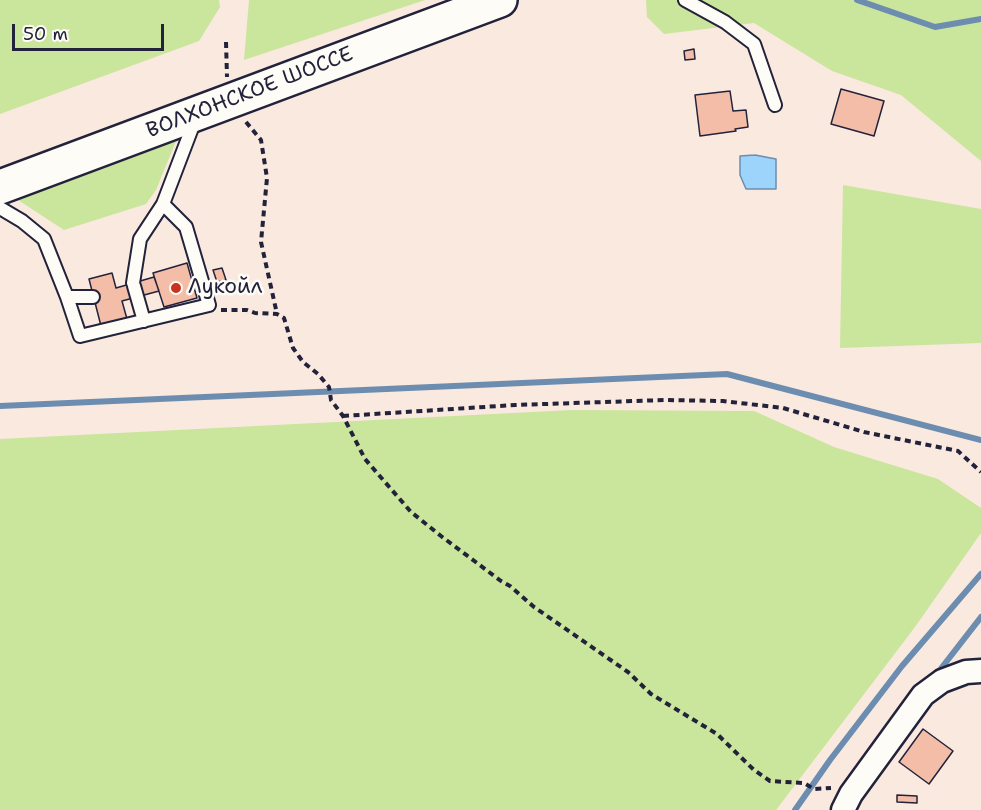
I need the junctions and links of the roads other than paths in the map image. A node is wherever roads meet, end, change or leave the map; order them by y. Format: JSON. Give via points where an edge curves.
{"nodes":[{"id":1,"x":500,"y":0,"type":"edge"},
{"id":2,"x":685,"y":0,"type":"edge"},
{"id":3,"x":775,"y":105,"type":"dead end"},
{"id":4,"x":198,"y":113,"type":"junction"},
{"id":5,"x":0,"y":187,"type":"edge"},
{"id":6,"x":163,"y":204,"type":"junction"},
{"id":7,"x":0,"y":208,"type":"edge"},
{"id":8,"x":67,"y":297,"type":"junction"},
{"id":9,"x":93,"y":297,"type":"dead end"},
{"id":10,"x":144,"y":321,"type":"junction"},
{"id":11,"x":981,"y":671,"type":"edge"},
{"id":12,"x":843,"y":810,"type":"edge"}],
"edges":[{"from":1,"to":4,"type":"main road","name":"ВОЛХОНСКОЕ ШОССЕ"},
{"from":2,"to":3,"type":"lane","via":[[754,44]]},
{"from":4,"to":5,"type":"main road","name":"ВОЛХОНСКОЕ ШОССЕ"},
{"from":4,"to":6,"type":"lane"},
{"from":6,"to":10,"type":"lane","via":[[140,239],[133,285]]},
{"from":6,"to":10,"type":"lane","via":[[186,226],[209,305]]},
{"from":7,"to":8,"type":"lane","via":[[44,239]]},
{"from":8,"to":9,"type":"lane"},
{"from":8,"to":10,"type":"lane","via":[[80,336]]},
{"from":11,"to":12,"type":"street","via":[[942,681],[924,694]]}]}
